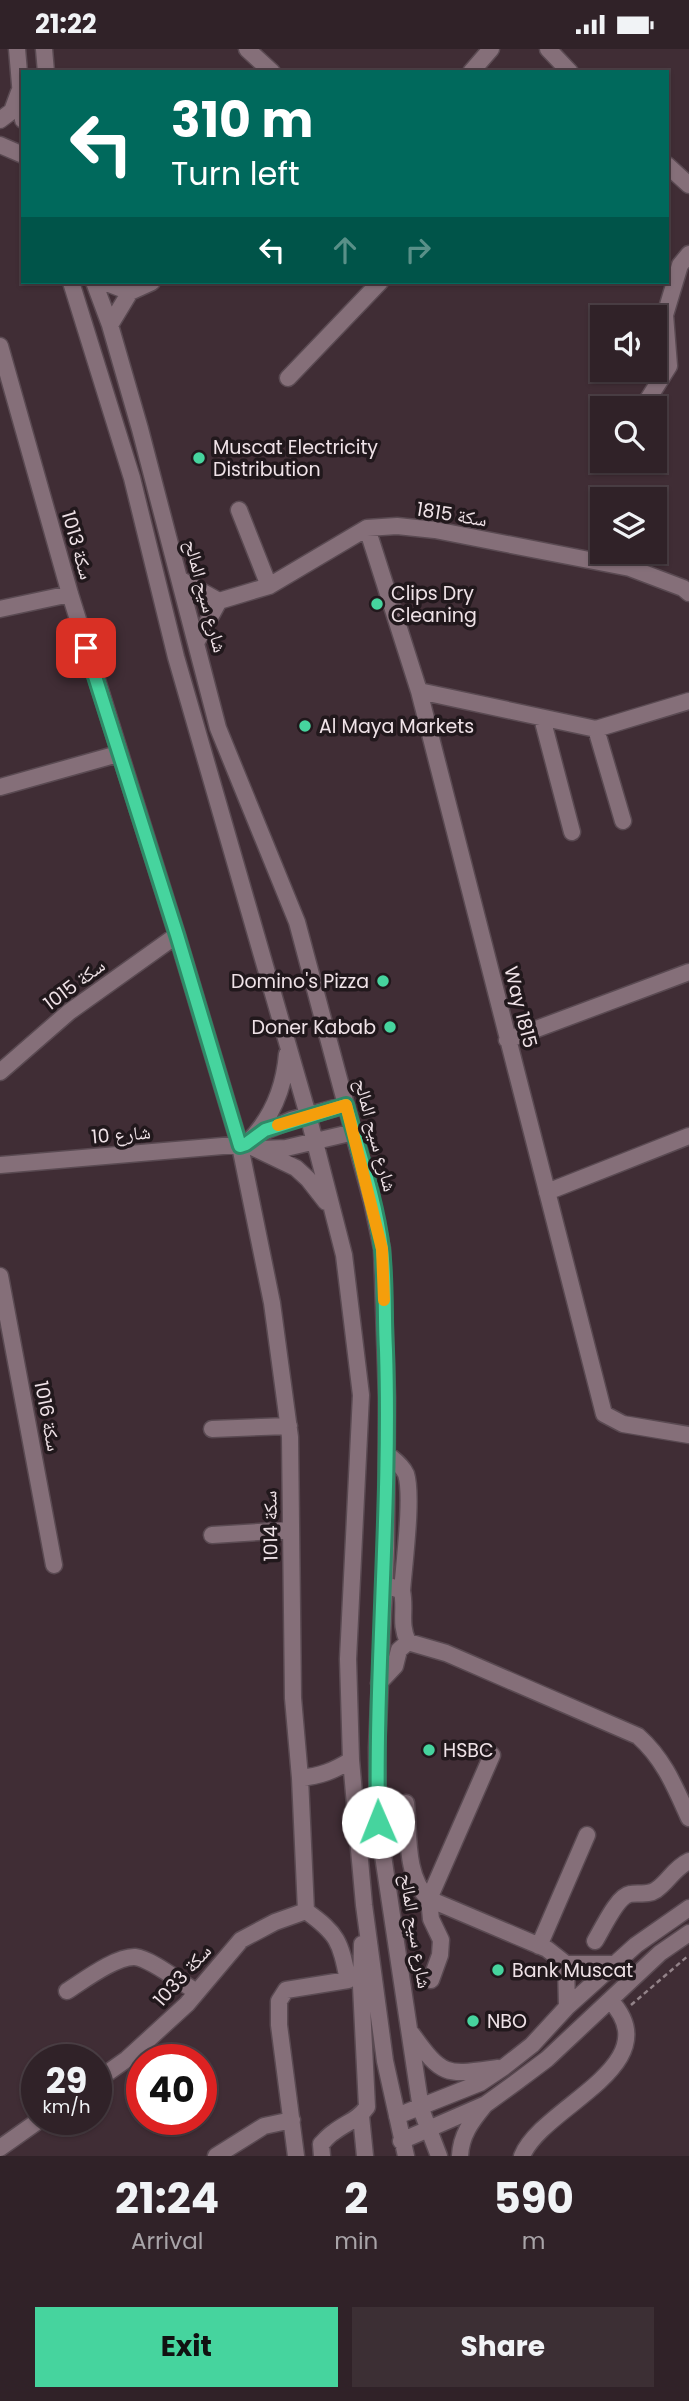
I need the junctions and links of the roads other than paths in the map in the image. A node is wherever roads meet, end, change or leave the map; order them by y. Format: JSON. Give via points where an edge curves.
{"nodes":[{"id":1,"x":17,"y":49,"type":"edge"},
{"id":2,"x":44,"y":49,"type":"edge"},
{"id":3,"x":54,"y":49,"type":"edge"},
{"id":4,"x":247,"y":49,"type":"edge"},
{"id":5,"x":491,"y":49,"type":"edge"},
{"id":6,"x":548,"y":49,"type":"edge"},
{"id":7,"x":46,"y":70,"type":"edge"},
{"id":8,"x":54,"y":70,"type":"edge"},
{"id":9,"x":270,"y":70,"type":"edge"},
{"id":10,"x":473,"y":70,"type":"edge"},
{"id":11,"x":568,"y":70,"type":"edge"},
{"id":12,"x":20,"y":89,"type":"junction"},
{"id":13,"x":21,"y":99,"type":"edge"},
{"id":14,"x":0,"y":120,"type":"edge"},
{"id":15,"x":0,"y":145,"type":"edge"},
{"id":16,"x":21,"y":154,"type":"edge"},
{"id":17,"x":669,"y":167,"type":"edge"},
{"id":18,"x":689,"y":185,"type":"edge"},
{"id":19,"x":689,"y":254,"type":"edge"},
{"id":20,"x":72,"y":284,"type":"edge"},
{"id":21,"x":95,"y":284,"type":"edge"},
{"id":22,"x":109,"y":284,"type":"edge"},
{"id":23,"x":148,"y":284,"type":"edge"},
{"id":24,"x":378,"y":284,"type":"edge"},
{"id":25,"x":130,"y":292,"type":"junction"},
{"id":26,"x":110,"y":325,"type":"junction"},
{"id":27,"x":0,"y":346,"type":"edge"},
{"id":28,"x":288,"y":378,"type":"dead end"},
{"id":29,"x":650,"y":396,"type":"edge"},
{"id":30,"x":239,"y":510,"type":"dead end"},
{"id":31,"x":367,"y":528,"type":"junction"},
{"id":32,"x":181,"y":580,"type":"junction"},
{"id":33,"x":269,"y":586,"type":"junction"},
{"id":34,"x":689,"y":593,"type":"edge"},
{"id":35,"x":69,"y":594,"type":"junction"},
{"id":36,"x":219,"y":601,"type":"junction"},
{"id":37,"x":0,"y":609,"type":"edge"},
{"id":38,"x":196,"y":643,"type":"junction"},
{"id":39,"x":419,"y":691,"type":"junction"},
{"id":40,"x":689,"y":701,"type":"edge"},
{"id":41,"x":542,"y":718,"type":"junction"},
{"id":42,"x":596,"y":729,"type":"junction"},
{"id":43,"x":118,"y":754,"type":"junction"},
{"id":44,"x":0,"y":787,"type":"edge"},
{"id":45,"x":623,"y":821,"type":"dead end"},
{"id":46,"x":572,"y":832,"type":"dead end"},
{"id":47,"x":177,"y":935,"type":"junction"},
{"id":48,"x":689,"y":972,"type":"edge"},
{"id":49,"x":507,"y":1040,"type":"junction"},
{"id":50,"x":288,"y":1043,"type":"junction"},
{"id":51,"x":0,"y":1072,"type":"edge"},
{"id":52,"x":346,"y":1105,"type":"junction"},
{"id":53,"x":308,"y":1115,"type":"junction"},
{"id":54,"x":354,"y":1132,"type":"junction"},
{"id":55,"x":688,"y":1139,"type":"edge"},
{"id":56,"x":315,"y":1142,"type":"junction"},
{"id":57,"x":250,"y":1144,"type":"junction"},
{"id":58,"x":0,"y":1165,"type":"edge"},
{"id":59,"x":547,"y":1192,"type":"junction"},
{"id":60,"x":331,"y":1209,"type":"junction"},
{"id":61,"x":0,"y":1276,"type":"edge"},
{"id":62,"x":289,"y":1426,"type":"junction"},
{"id":63,"x":212,"y":1429,"type":"dead end"},
{"id":64,"x":689,"y":1435,"type":"edge"},
{"id":65,"x":387,"y":1454,"type":"junction"},
{"id":66,"x":291,"y":1530,"type":"junction"},
{"id":67,"x":212,"y":1535,"type":"dead end"},
{"id":68,"x":54,"y":1565,"type":"dead end"},
{"id":69,"x":384,"y":1584,"type":"junction"},
{"id":70,"x":402,"y":1591,"type":"junction"},
{"id":71,"x":408,"y":1642,"type":"junction"},
{"id":72,"x":379,"y":1683,"type":"junction"},
{"id":73,"x":492,"y":1755,"type":"dead end"},
{"id":74,"x":351,"y":1760,"type":"junction"},
{"id":75,"x":300,"y":1778,"type":"junction"},
{"id":76,"x":406,"y":1803,"type":"dead end"},
{"id":77,"x":689,"y":1818,"type":"edge"},
{"id":78,"x":587,"y":1835,"type":"dead end"},
{"id":79,"x":689,"y":1861,"type":"edge"},
{"id":80,"x":429,"y":1899,"type":"junction"},
{"id":81,"x":364,"y":1905,"type":"junction"},
{"id":82,"x":689,"y":1908,"type":"edge"},
{"id":83,"x":306,"y":1911,"type":"junction"},
{"id":84,"x":689,"y":1933,"type":"edge"},
{"id":85,"x":595,"y":1941,"type":"dead end"},
{"id":86,"x":539,"y":1946,"type":"junction"},
{"id":87,"x":566,"y":1964,"type":"junction"},
{"id":88,"x":615,"y":1964,"type":"junction"},
{"id":89,"x":430,"y":1980,"type":"dead end"},
{"id":90,"x":67,"y":1991,"type":"dead end"},
{"id":91,"x":197,"y":1992,"type":"junction"},
{"id":92,"x":610,"y":2000,"type":"junction"},
{"id":93,"x":567,"y":2007,"type":"junction"},
{"id":94,"x":410,"y":2031,"type":"junction"},
{"id":95,"x":504,"y":2067,"type":"junction"},
{"id":96,"x":112,"y":2070,"type":"edge"},
{"id":97,"x":486,"y":2104,"type":"junction"},
{"id":98,"x":421,"y":2109,"type":"junction"},
{"id":99,"x":361,"y":2116,"type":"junction"},
{"id":100,"x":397,"y":2116,"type":"junction"},
{"id":101,"x":292,"y":2120,"type":"junction"},
{"id":102,"x":430,"y":2129,"type":"junction"},
{"id":103,"x":21,"y":2133,"type":"edge"},
{"id":104,"x":0,"y":2148,"type":"edge"},
{"id":105,"x":404,"y":2148,"type":"edge"},
{"id":106,"x":216,"y":2156,"type":"edge"},
{"id":107,"x":296,"y":2156,"type":"edge"},
{"id":108,"x":322,"y":2156,"type":"edge"},
{"id":109,"x":365,"y":2156,"type":"edge"},
{"id":110,"x":439,"y":2156,"type":"edge"},
{"id":111,"x":460,"y":2156,"type":"edge"},
{"id":112,"x":522,"y":2156,"type":"edge"}],
"edges":[{"from":1,"to":12,"type":"street"},
{"from":2,"to":7,"type":"street"},
{"from":3,"to":8,"type":"street"},
{"from":4,"to":9,"type":"street"},
{"from":5,"to":10,"type":"street"},
{"from":6,"to":11,"type":"street"},
{"from":12,"to":13,"type":"street"},
{"from":12,"to":14,"type":"street","via":[[12,111]]},
{"from":15,"to":16,"type":"street"},
{"from":17,"to":18,"type":"street"},
{"from":19,"to":29,"type":"street","via":[[680,265],[665,315],[669,366]]},
{"from":20,"to":50,"type":"street","via":[[132,478],[176,657]]},
{"from":21,"to":26,"type":"street","name":"شارع سيح المالح"},
{"from":22,"to":25,"type":"street"},
{"from":23,"to":25,"type":"street"},
{"from":24,"to":28,"type":"street"},
{"from":25,"to":26,"type":"street"},
{"from":26,"to":32,"type":"street","name":"شارع سيح المالح"},
{"from":27,"to":35,"type":"street","name":"سكة 1013"},
{"from":30,"to":33,"type":"street"},
{"from":31,"to":33,"type":"street","name":"سكة 1815"},
{"from":31,"to":34,"type":"street","name":"سكة 1815","via":[[435,530],[630,568]]},
{"from":31,"to":39,"type":"street","name":"Way 1815"},
{"from":32,"to":36,"type":"street"},
{"from":32,"to":38,"type":"street","name":"شارع سيح المالح"},
{"from":33,"to":36,"type":"street","name":"سكة 1815"},
{"from":35,"to":37,"type":"street"},
{"from":35,"to":43,"type":"street","name":"سكة 1013"},
{"from":36,"to":38,"type":"street"},
{"from":38,"to":52,"type":"street","name":"شارع سيح المالح","via":[[218,728],[297,922]]},
{"from":39,"to":41,"type":"street"},
{"from":39,"to":49,"type":"street","name":"Way 1815"},
{"from":40,"to":42,"type":"street"},
{"from":41,"to":42,"type":"street"},
{"from":41,"to":46,"type":"street"},
{"from":42,"to":45,"type":"street"},
{"from":43,"to":44,"type":"street"},
{"from":43,"to":47,"type":"street","name":"سكة 1013"},
{"from":47,"to":51,"type":"street","name":"سكة 1015","via":[[69,1012]]},
{"from":47,"to":57,"type":"street","name":"سكة 1013"},
{"from":48,"to":49,"type":"street"},
{"from":49,"to":59,"type":"street","name":"Way 1815"},
{"from":50,"to":53,"type":"street"},
{"from":50,"to":57,"type":"street","via":[[280,1096]]},
{"from":52,"to":53,"type":"street"},
{"from":52,"to":54,"type":"street","name":"شارع سيح المالح"},
{"from":53,"to":56,"type":"street"},
{"from":53,"to":57,"type":"street","via":[[265,1130]]},
{"from":54,"to":56,"type":"street","name":"شارع 10"},
{"from":54,"to":65,"type":"street","name":"شارع سيح المالح","via":[[382,1249]]},
{"from":55,"to":59,"type":"street"},
{"from":56,"to":57,"type":"street","name":"شارع 10","via":[[272,1150]]},
{"from":56,"to":60,"type":"street"},
{"from":57,"to":58,"type":"street","name":"شارع 10"},
{"from":57,"to":60,"type":"street","via":[[296,1168]]},
{"from":57,"to":62,"type":"street","name":"سكة 1014"},
{"from":59,"to":64,"type":"street","name":"Way 1815","via":[[604,1414],[623,1424]]},
{"from":60,"to":74,"type":"street","via":[[344,1255],[361,1395],[348,1660]]},
{"from":61,"to":68,"type":"street","name":"سكة 1016"},
{"from":62,"to":63,"type":"street"},
{"from":62,"to":66,"type":"street","name":"سكة 1014"},
{"from":65,"to":69,"type":"street","name":"شارع سيح المالح"},
{"from":65,"to":70,"type":"street","via":[[405,1472],[409,1489]]},
{"from":66,"to":67,"type":"street"},
{"from":66,"to":75,"type":"street","name":"سكة 1014","via":[[293,1698]]},
{"from":69,"to":70,"type":"street"},
{"from":69,"to":72,"type":"street","name":"شارع سيح المالح"},
{"from":70,"to":71,"type":"street","via":[[402,1628]]},
{"from":71,"to":72,"type":"street"},
{"from":71,"to":77,"type":"street","via":[[446,1653],[638,1736],[669,1773]]},
{"from":72,"to":94,"type":"street","name":"شارع سيح المالح","via":[[378,1822]]},
{"from":73,"to":80,"type":"street"},
{"from":74,"to":75,"type":"street","via":[[327,1773]]},
{"from":74,"to":81,"type":"street"},
{"from":75,"to":83,"type":"street","name":"سكة 1014"},
{"from":76,"to":80,"type":"street","via":[[413,1871],[419,1890]]},
{"from":78,"to":86,"type":"street"},
{"from":79,"to":85,"type":"street","via":[[655,1891],[625,1895]]},
{"from":80,"to":86,"type":"street"},
{"from":80,"to":89,"type":"street","via":[[431,1919],[441,1940]]},
{"from":81,"to":99,"type":"street","via":[[360,1986],[368,2107]]},
{"from":81,"to":100,"type":"street"},
{"from":82,"to":88,"type":"street"},
{"from":83,"to":91,"type":"street","name":"سكة 1033","via":[[241,1940]]},
{"from":83,"to":101,"type":"street","via":[[329,1928],[340,1946],[348,1980],[286,1990],[279,2001]]},
{"from":84,"to":92,"type":"street","via":[[660,1952]]},
{"from":86,"to":87,"type":"street"},
{"from":87,"to":88,"type":"street"},
{"from":87,"to":93,"type":"street"},
{"from":88,"to":93,"type":"street"},
{"from":90,"to":91,"type":"street","via":[[118,1961],[134,1957]]},
{"from":91,"to":96,"type":"street","name":"سكة 1033"},
{"from":92,"to":97,"type":"street","via":[[547,2059]]},
{"from":92,"to":112,"type":"street","via":[[622,2013],[626,2028],[620,2061],[547,2124]]},
{"from":93,"to":95,"type":"street"},
{"from":94,"to":95,"type":"street","via":[[430,2060],[446,2071],[457,2074]]},
{"from":94,"to":98,"type":"street","name":"شارع سيح المالح"},
{"from":95,"to":98,"type":"street"},
{"from":97,"to":102,"type":"street"},
{"from":97,"to":111,"type":"street","via":[[468,2126]]},
{"from":98,"to":100,"type":"street"},
{"from":98,"to":102,"type":"street","name":"شارع سيح المالح"},
{"from":99,"to":108,"type":"street","via":[[321,2144]]},
{"from":99,"to":109,"type":"street"},
{"from":100,"to":105,"type":"street"},
{"from":101,"to":106,"type":"street","via":[[264,2126]]},
{"from":101,"to":107,"type":"street"},
{"from":102,"to":105,"type":"street"},
{"from":102,"to":110,"type":"street","name":"شارع سيح المالح"},
{"from":103,"to":104,"type":"street"}]}
